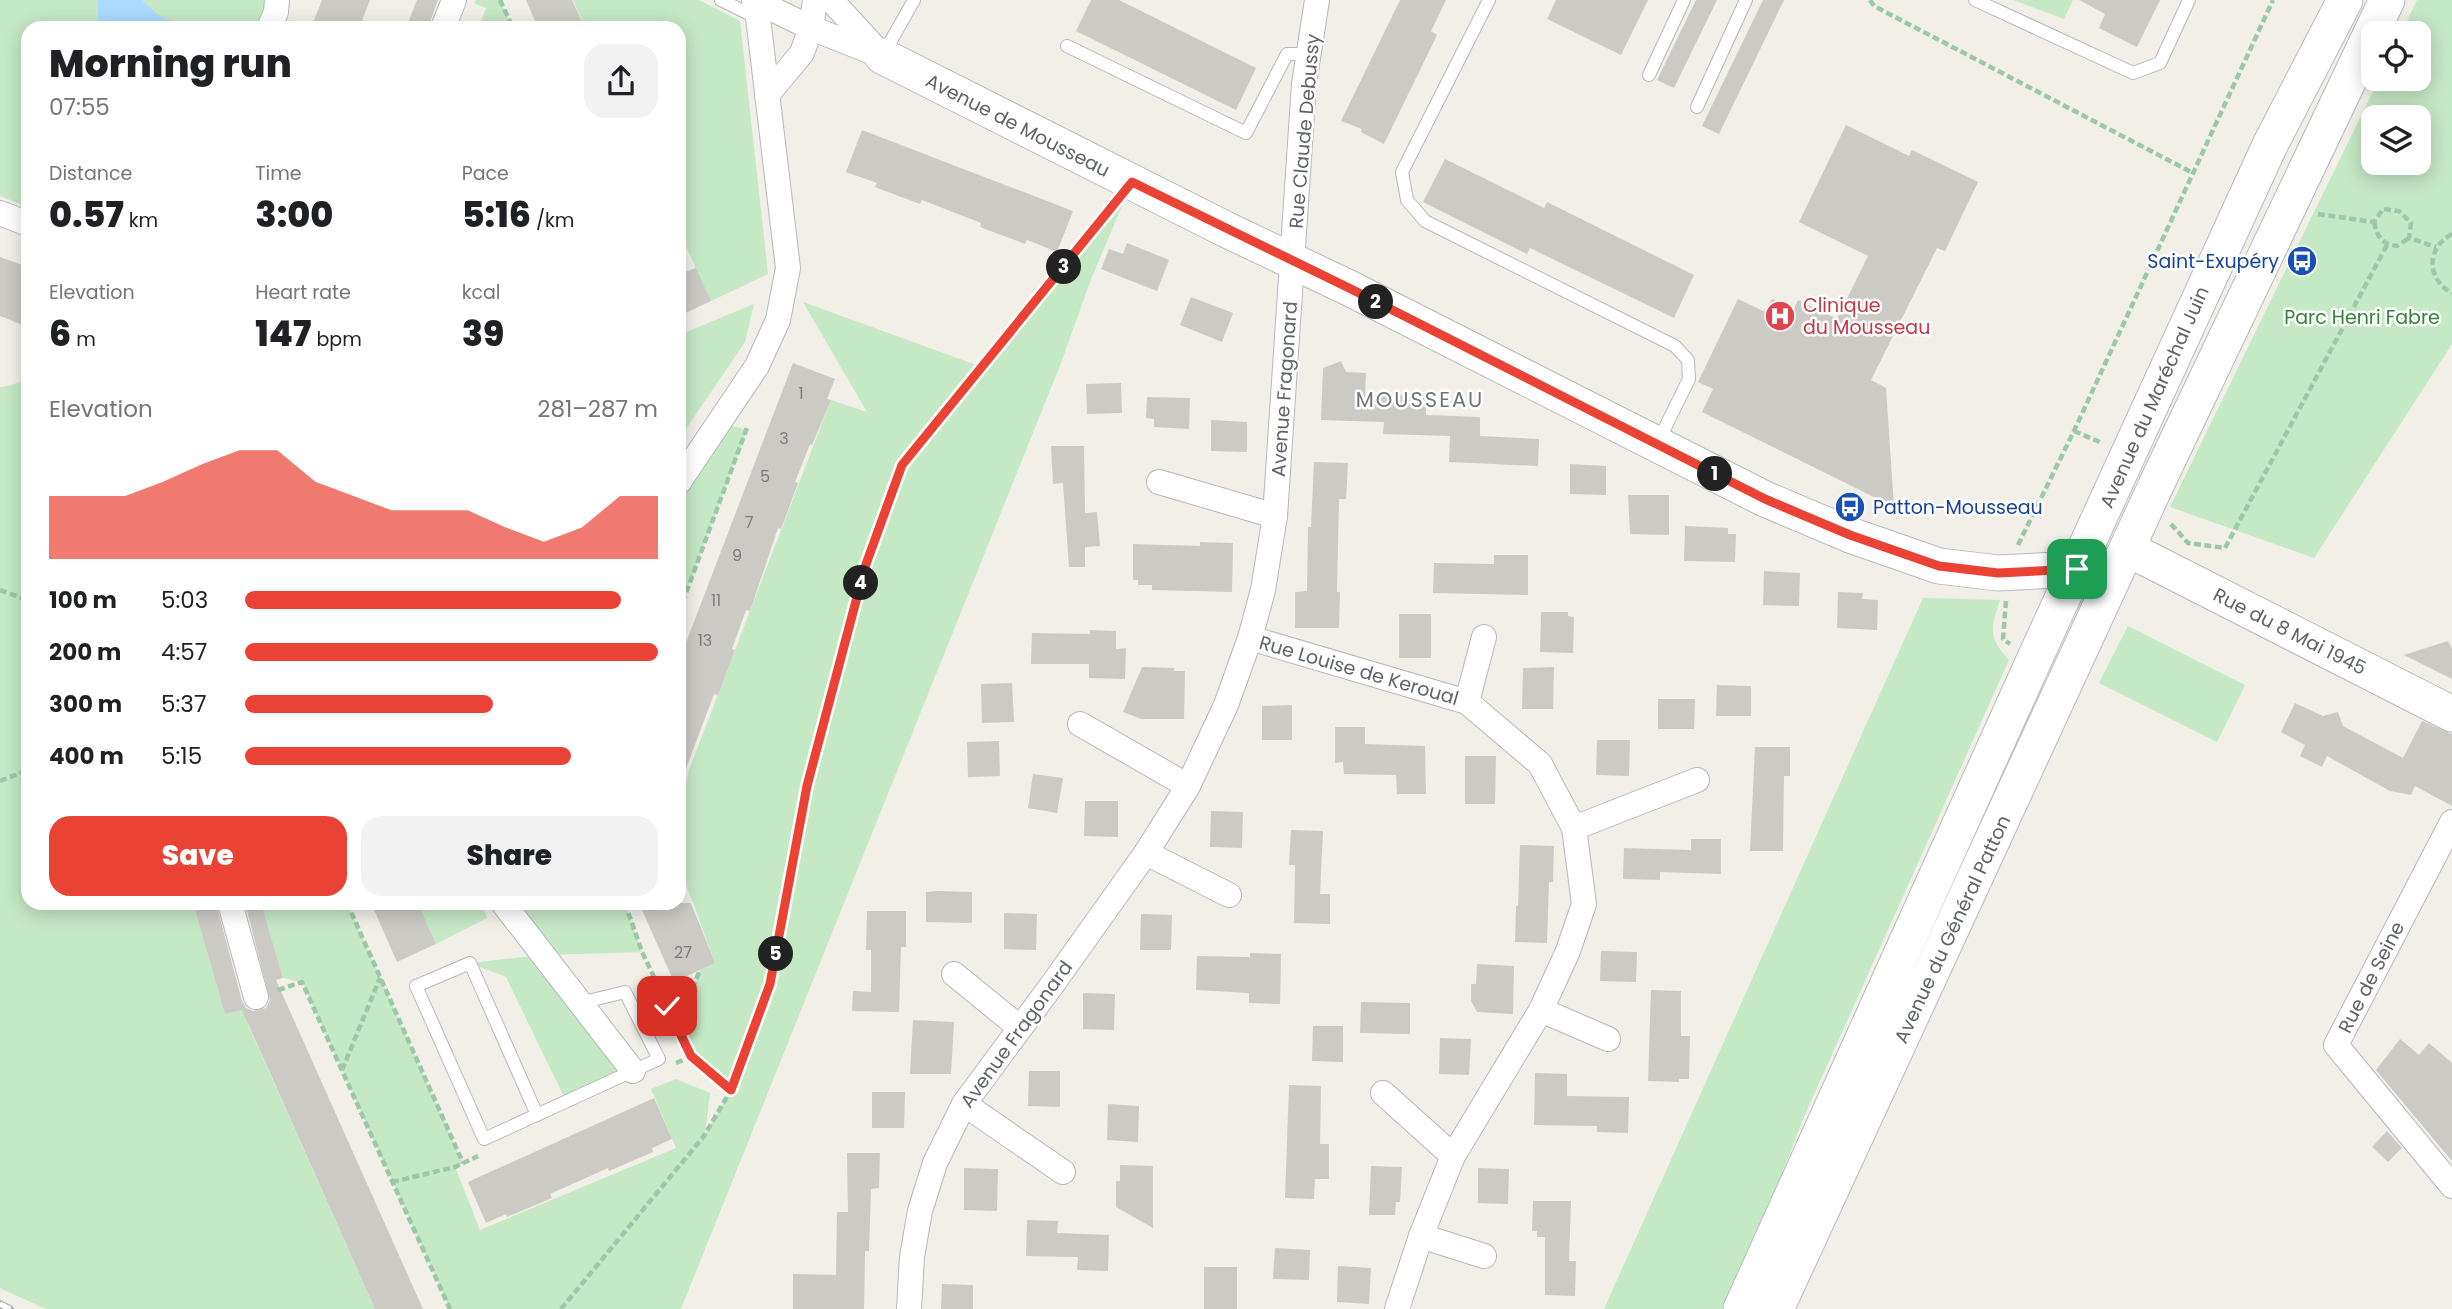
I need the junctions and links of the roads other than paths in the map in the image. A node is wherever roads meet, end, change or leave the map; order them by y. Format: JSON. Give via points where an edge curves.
{"nodes":[{"id":1,"x":277,"y":0,"type":"edge"},
{"id":2,"x":454,"y":0,"type":"edge"},
{"id":3,"x":721,"y":0,"type":"edge"},
{"id":4,"x":815,"y":0,"type":"edge"},
{"id":5,"x":831,"y":0,"type":"edge"},
{"id":6,"x":914,"y":0,"type":"edge"},
{"id":7,"x":1317,"y":0,"type":"edge"},
{"id":8,"x":1489,"y":0,"type":"edge"},
{"id":9,"x":1684,"y":0,"type":"edge"},
{"id":10,"x":1746,"y":0,"type":"edge"},
{"id":11,"x":1975,"y":0,"type":"edge"},
{"id":12,"x":2189,"y":0,"type":"edge"},
{"id":13,"x":2345,"y":0,"type":"edge"},
{"id":14,"x":2387,"y":0,"type":"edge"},
{"id":15,"x":756,"y":6,"type":"edge"},
{"id":16,"x":272,"y":21,"type":"edge"},
{"id":17,"x":446,"y":21,"type":"edge"},
{"id":18,"x":811,"y":28,"type":"junction"},
{"id":19,"x":1067,"y":46,"type":"dead end"},
{"id":20,"x":1309,"y":54,"type":"junction"},
{"id":21,"x":882,"y":56,"type":"junction"},
{"id":22,"x":1649,"y":75,"type":"dead end"},
{"id":23,"x":767,"y":95,"type":"junction"},
{"id":24,"x":1697,"y":107,"type":"dead end"},
{"id":25,"x":0,"y":213,"type":"edge"},
{"id":26,"x":21,"y":221,"type":"edge"},
{"id":27,"x":1293,"y":261,"type":"junction"},
{"id":28,"x":1657,"y":444,"type":"junction"},
{"id":29,"x":686,"y":472,"type":"edge"},
{"id":30,"x":1159,"y":482,"type":"dead end"},
{"id":31,"x":2105,"y":506,"type":"junction"},
{"id":32,"x":1275,"y":516,"type":"junction"},
{"id":33,"x":2128,"y":549,"type":"junction"},
{"id":34,"x":2077,"y":569,"type":"junction"},
{"id":35,"x":2099,"y":611,"type":"junction"},
{"id":36,"x":1484,"y":637,"type":"dead end"},
{"id":37,"x":1250,"y":638,"type":"junction"},
{"id":38,"x":1467,"y":702,"type":"junction"},
{"id":39,"x":2452,"y":714,"type":"edge"},
{"id":40,"x":1080,"y":724,"type":"dead end"},
{"id":41,"x":1697,"y":779,"type":"dead end"},
{"id":42,"x":1188,"y":786,"type":"junction"},
{"id":43,"x":2452,"y":822,"type":"edge"},
{"id":44,"x":1574,"y":828,"type":"junction"},
{"id":45,"x":1146,"y":853,"type":"junction"},
{"id":46,"x":1229,"y":895,"type":"dead end"},
{"id":47,"x":232,"y":910,"type":"edge"},
{"id":48,"x":508,"y":910,"type":"edge"},
{"id":49,"x":954,"y":974,"type":"dead end"},
{"id":50,"x":256,"y":997,"type":"road end"},
{"id":51,"x":580,"y":1003,"type":"junction"},
{"id":52,"x":1541,"y":1010,"type":"junction"},
{"id":53,"x":1020,"y":1028,"type":"junction"},
{"id":54,"x":1608,"y":1039,"type":"dead end"},
{"id":55,"x":633,"y":1071,"type":"junction"},
{"id":56,"x":1383,"y":1093,"type":"dead end"},
{"id":57,"x":964,"y":1104,"type":"junction"},
{"id":58,"x":537,"y":1115,"type":"junction"},
{"id":59,"x":1452,"y":1156,"type":"junction"},
{"id":60,"x":1063,"y":1172,"type":"dead end"},
{"id":61,"x":2452,"y":1186,"type":"edge"},
{"id":62,"x":1421,"y":1236,"type":"junction"},
{"id":63,"x":1484,"y":1256,"type":"dead end"},
{"id":64,"x":909,"y":1309,"type":"edge"},
{"id":65,"x":1397,"y":1309,"type":"edge"},
{"id":66,"x":1741,"y":1309,"type":"edge"},
{"id":67,"x":1776,"y":1309,"type":"edge"}],
"edges":[{"from":1,"to":16,"type":"street"},
{"from":2,"to":17,"type":"street"},
{"from":3,"to":15,"type":"lane"},
{"from":4,"to":18,"type":"street"},
{"from":5,"to":21,"type":"street","name":"Avenue de Mousseau"},
{"from":6,"to":21,"type":"lane"},
{"from":7,"to":20,"type":"street","name":"Rue Claude Debussy"},
{"from":8,"to":28,"type":"lane","via":[[1402,172],[1407,200],[1425,221],[1675,346],[1689,360],[1689,379]]},
{"from":9,"to":22,"type":"lane"},
{"from":10,"to":24,"type":"lane"},
{"from":11,"to":12,"type":"lane","via":[[2133,73],[2160,63]]},
{"from":13,"to":31,"type":"main road","name":"Avenue du Maréchal Juin","via":[[2270,145]]},
{"from":14,"to":33,"type":"main road","name":"Avenue du Maréchal Juin"},
{"from":15,"to":18,"type":"street","name":"Avenue de Mousseau"},
{"from":15,"to":23,"type":"street"},
{"from":18,"to":21,"type":"street","name":"Avenue de Mousseau"},
{"from":18,"to":23,"type":"street","via":[[802,54]]},
{"from":19,"to":20,"type":"lane","via":[[1246,133],[1287,54]]},
{"from":20,"to":27,"type":"street","name":"Rue Claude Debussy"},
{"from":21,"to":27,"type":"main road","name":"Avenue de Mousseau"},
{"from":23,"to":29,"type":"street","via":[[788,268],[778,320],[757,366]]},
{"from":25,"to":26,"type":"street"},
{"from":27,"to":28,"type":"main road","name":"Avenue de Mousseau"},
{"from":27,"to":32,"type":"street","name":"Avenue Fragonard"},
{"from":28,"to":34,"type":"main road","name":"Avenue de Mousseau","via":[[1765,499],[1939,566],[2009,573]]},
{"from":30,"to":32,"type":"street"},
{"from":31,"to":33,"type":"main road"},
{"from":31,"to":34,"type":"main road","name":"Avenue du Maréchal Juin"},
{"from":32,"to":37,"type":"street","name":"Avenue Fragonard"},
{"from":33,"to":34,"type":"main road","name":"Avenue de Mousseau"},
{"from":33,"to":35,"type":"main road","name":"Avenue du Général Patton"},
{"from":33,"to":39,"type":"main road","name":"Rue du 8 Mai 1945"},
{"from":34,"to":35,"type":"main road"},
{"from":34,"to":66,"type":"main road","name":"Avenue du Général Patton"},
{"from":35,"to":67,"type":"main road","name":"Avenue du Général Patton"},
{"from":36,"to":38,"type":"street","name":"Rue Louise de Keroual"},
{"from":37,"to":38,"type":"street","name":"Rue Louise de Keroual"},
{"from":37,"to":42,"type":"street","name":"Avenue Fragonard","via":[[1226,705]]},
{"from":38,"to":44,"type":"street","name":"Rue Louise de Keroual","via":[[1540,764]]},
{"from":40,"to":42,"type":"street"},
{"from":41,"to":44,"type":"street"},
{"from":42,"to":45,"type":"street","name":"Avenue Fragonard"},
{"from":43,"to":61,"type":"street","name":"Rue de Seine","via":[[2336,1045]]},
{"from":44,"to":52,"type":"street","name":"Rue Louise de Keroual","via":[[1584,904],[1569,951]]},
{"from":45,"to":46,"type":"street"},
{"from":45,"to":53,"type":"street","name":"Avenue Fragonard"},
{"from":47,"to":50,"type":"street"},
{"from":48,"to":51,"type":"street"},
{"from":49,"to":53,"type":"street"},
{"from":51,"to":55,"type":"street"},
{"from":51,"to":55,"type":"lane","via":[[625,992],[659,1059]]},
{"from":52,"to":54,"type":"street"},
{"from":52,"to":59,"type":"street","name":"Rue Louise de Keroual"},
{"from":53,"to":57,"type":"street","name":"Avenue Fragonard"},
{"from":55,"to":58,"type":"lane"},
{"from":56,"to":59,"type":"street"},
{"from":57,"to":60,"type":"street"},
{"from":57,"to":64,"type":"street","name":"Avenue Fragonard","via":[[935,1163],[920,1211]]},
{"from":58,"to":58,"type":"lane","via":[[470,963],[416,986],[484,1139]]},
{"from":59,"to":62,"type":"street","name":"Rue Louise de Keroual"},
{"from":62,"to":63,"type":"street"},
{"from":62,"to":65,"type":"street","name":"Rue Louise de Keroual"}]}
